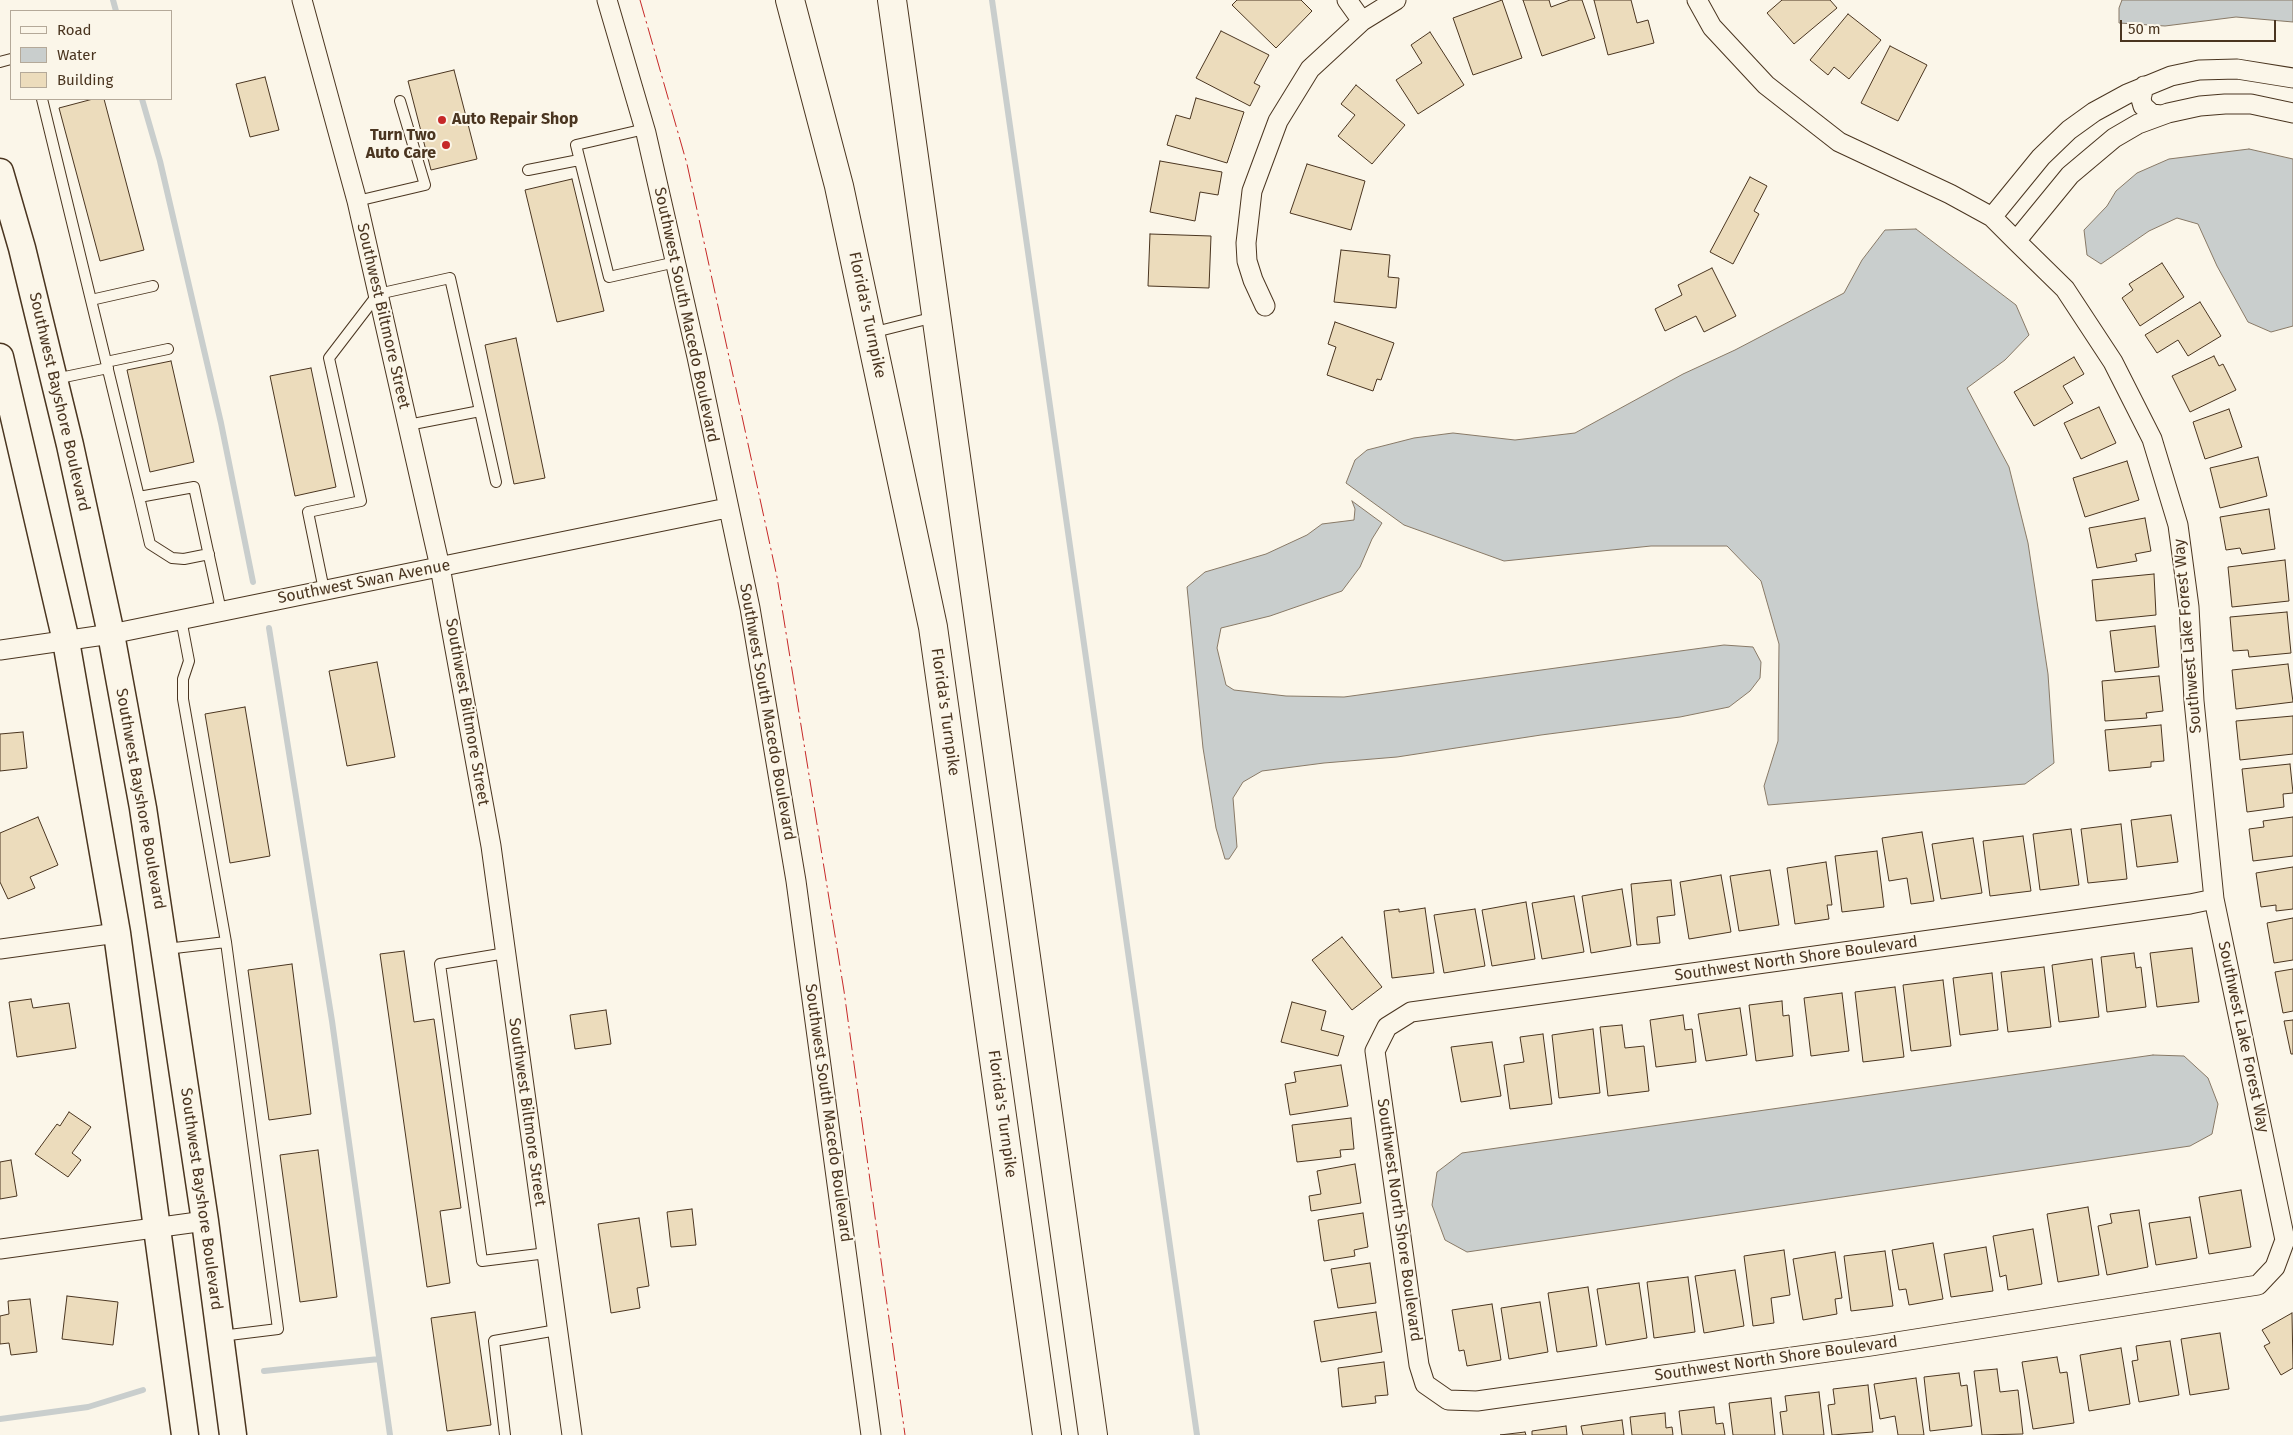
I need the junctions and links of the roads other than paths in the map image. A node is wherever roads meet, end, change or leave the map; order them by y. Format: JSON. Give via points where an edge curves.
{"nodes":[{"id":1,"x":302,"y":0,"type":"edge"},
{"id":2,"x":607,"y":0,"type":"edge"},
{"id":3,"x":790,"y":0,"type":"edge"},
{"id":4,"x":892,"y":0,"type":"edge"},
{"id":5,"x":1347,"y":0,"type":"edge"},
{"id":6,"x":1396,"y":0,"type":"edge"},
{"id":7,"x":1697,"y":0,"type":"edge"},
{"id":8,"x":1362,"y":21,"type":"junction"},
{"id":9,"x":2293,"y":78,"type":"edge"},
{"id":10,"x":2144,"y":86,"type":"junction"},
{"id":11,"x":42,"y":100,"type":"edge"},
{"id":12,"x":400,"y":101,"type":"dead end"},
{"id":13,"x":2293,"y":113,"type":"edge"},
{"id":14,"x":2161,"y":115,"type":"junction"},
{"id":15,"x":645,"y":129,"type":"junction"},
{"id":16,"x":579,"y":160,"type":"junction"},
{"id":17,"x":528,"y":170,"type":"dead end"},
{"id":18,"x":0,"y":172,"type":"edge"},
{"id":19,"x":357,"y":201,"type":"junction"},
{"id":20,"x":1992,"y":217,"type":"junction"},
{"id":21,"x":0,"y":227,"type":"edge"},
{"id":22,"x":2016,"y":241,"type":"junction"},
{"id":23,"x":676,"y":262,"type":"junction"},
{"id":24,"x":153,"y":286,"type":"dead end"},
{"id":25,"x":378,"y":294,"type":"junction"},
{"id":26,"x":91,"y":300,"type":"junction"},
{"id":27,"x":1265,"y":306,"type":"dead end"},
{"id":28,"x":937,"y":316,"type":"junction"},
{"id":29,"x":40,"y":320,"type":"junction"},
{"id":30,"x":870,"y":333,"type":"junction"},
{"id":31,"x":168,"y":348,"type":"dead end"},
{"id":32,"x":0,"y":357,"type":"edge"},
{"id":33,"x":107,"y":365,"type":"junction"},
{"id":34,"x":54,"y":380,"type":"junction"},
{"id":35,"x":480,"y":410,"type":"junction"},
{"id":36,"x":408,"y":425,"type":"junction"},
{"id":37,"x":496,"y":482,"type":"dead end"},
{"id":38,"x":139,"y":497,"type":"junction"},
{"id":39,"x":727,"y":508,"type":"junction"},
{"id":40,"x":209,"y":554,"type":"junction"},
{"id":41,"x":440,"y":567,"type":"junction"},
{"id":42,"x":324,"y":590,"type":"junction"},
{"id":43,"x":221,"y":611,"type":"junction"},
{"id":44,"x":181,"y":619,"type":"junction"},
{"id":45,"x":111,"y":634,"type":"junction"},
{"id":46,"x":66,"y":640,"type":"junction"},
{"id":47,"x":0,"y":650,"type":"edge"},
{"id":48,"x":2214,"y":899,"type":"junction"},
{"id":49,"x":116,"y":933,"type":"junction"},
{"id":50,"x":226,"y":942,"type":"junction"},
{"id":51,"x":0,"y":949,"type":"edge"},
{"id":52,"x":166,"y":949,"type":"junction"},
{"id":53,"x":506,"y":953,"type":"junction"},
{"id":54,"x":205,"y":1221,"type":"junction"},
{"id":55,"x":158,"y":1228,"type":"junction"},
{"id":56,"x":0,"y":1249,"type":"edge"},
{"id":57,"x":547,"y":1252,"type":"junction"},
{"id":58,"x":2275,"y":1267,"type":"joint"},
{"id":59,"x":557,"y":1330,"type":"junction"},
{"id":60,"x":220,"y":1336,"type":"junction"},
{"id":61,"x":185,"y":1435,"type":"edge"},
{"id":62,"x":233,"y":1435,"type":"edge"},
{"id":63,"x":505,"y":1435,"type":"edge"},
{"id":64,"x":572,"y":1435,"type":"edge"},
{"id":65,"x":871,"y":1435,"type":"edge"},
{"id":66,"x":1047,"y":1435,"type":"edge"},
{"id":67,"x":1093,"y":1435,"type":"edge"}],
"edges":[{"from":1,"to":19,"type":"street","name":"Southwest Biltmore Street"},
{"from":2,"to":15,"type":"street","name":"Southwest South Macedo Boulevard"},
{"from":3,"to":30,"type":"highway","name":"Florida's Turnpike","via":[[839,186]]},
{"from":4,"to":28,"type":"highway"},
{"from":5,"to":8,"type":"street"},
{"from":6,"to":8,"type":"street"},
{"from":7,"to":20,"type":"street","name":"Southwest Lake Forest Way","via":[[1712,27],[1766,85],[1839,142]]},
{"from":8,"to":27,"type":"street","via":[[1310,70],[1278,121],[1252,191],[1247,261]]},
{"from":9,"to":10,"type":"street","via":[[2237,69],[2199,70]]},
{"from":10,"to":14,"type":"street","via":[[2143,106],[2152,114]]},
{"from":10,"to":20,"type":"street","via":[[2094,112],[2069,130],[2041,157]]},
{"from":11,"to":26,"type":"lane"},
{"from":12,"to":19,"type":"lane","via":[[424,185]]},
{"from":13,"to":14,"type":"street","via":[[2251,104],[2225,104]]},
{"from":14,"to":22,"type":"street","via":[[2114,138],[2094,152],[2046,202]]},
{"from":15,"to":16,"type":"lane","via":[[576,145]]},
{"from":15,"to":23,"type":"street","name":"Southwest South Macedo Boulevard"},
{"from":16,"to":17,"type":"lane"},
{"from":16,"to":23,"type":"lane","via":[[609,277]]},
{"from":18,"to":29,"type":"main road","name":"Southwest Bayshore Boulevard"},
{"from":19,"to":25,"type":"street","name":"Southwest Biltmore Street"},
{"from":20,"to":22,"type":"street","name":"Southwest Lake Forest Way"},
{"from":21,"to":29,"type":"main road","via":[[20,299]]},
{"from":22,"to":48,"type":"street","name":"Southwest Lake Forest Way","via":[[2065,289],[2113,362],[2152,439],[2178,525],[2189,607],[2194,701]]},
{"from":23,"to":39,"type":"street","name":"Southwest South Macedo Boulevard"},
{"from":24,"to":26,"type":"lane"},
{"from":25,"to":35,"type":"lane","via":[[450,278]]},
{"from":25,"to":36,"type":"street","name":"Southwest Biltmore Street"},
{"from":25,"to":42,"type":"lane","via":[[328,358],[362,501],[308,512]]},
{"from":26,"to":33,"type":"lane"},
{"from":28,"to":30,"type":"lane"},
{"from":28,"to":67,"type":"highway"},
{"from":29,"to":34,"type":"main road","name":"Southwest Bayshore Boulevard"},
{"from":30,"to":66,"type":"highway","name":"Florida's Turnpike","via":[[933,627]]},
{"from":31,"to":33,"type":"lane"},
{"from":32,"to":46,"type":"main road"},
{"from":33,"to":34,"type":"lane"},
{"from":33,"to":38,"type":"lane"},
{"from":34,"to":45,"type":"main road","name":"Southwest Bayshore Boulevard"},
{"from":35,"to":36,"type":"lane"},
{"from":35,"to":37,"type":"lane"},
{"from":36,"to":41,"type":"street","name":"Southwest Biltmore Street"},
{"from":38,"to":40,"type":"lane","via":[[150,544],[172,558]]},
{"from":38,"to":40,"type":"lane","via":[[194,486]]},
{"from":39,"to":41,"type":"street","name":"Southwest Swan Avenue"},
{"from":39,"to":65,"type":"street","name":"Southwest South Macedo Boulevard","via":[[750,608],[796,881]]},
{"from":40,"to":43,"type":"lane"},
{"from":41,"to":42,"type":"street","name":"Southwest Swan Avenue"},
{"from":41,"to":53,"type":"street","name":"Southwest Biltmore Street","via":[[491,846]]},
{"from":42,"to":43,"type":"street","name":"Southwest Swan Avenue"},
{"from":43,"to":44,"type":"street","name":"Southwest Swan Avenue"},
{"from":44,"to":45,"type":"street","name":"Southwest Swan Avenue"},
{"from":44,"to":50,"type":"lane","via":[[189,661],[183,679],[183,700]]},
{"from":45,"to":46,"type":"street","name":"Southwest Swan Avenue"},
{"from":45,"to":52,"type":"main road","name":"Southwest Bayshore Boulevard"},
{"from":46,"to":47,"type":"street","name":"Southwest Swan Avenue"},
{"from":46,"to":49,"type":"main road"},
{"from":48,"to":58,"type":"street","name":"Southwest Lake Forest Way","via":[[2285,1240]]},
{"from":48,"to":58,"type":"street","name":"Southwest North Shore Boulevard","via":[[1411,1012],[1387,1027],[1375,1050],[1418,1365],[1426,1384],[1448,1400],[1477,1401],[1871,1346],[2258,1285]]},
{"from":49,"to":51,"type":"street"},
{"from":49,"to":55,"type":"main road"},
{"from":50,"to":52,"type":"lane"},
{"from":50,"to":60,"type":"lane","via":[[278,1329]]},
{"from":52,"to":54,"type":"main road","name":"Southwest Bayshore Boulevard"},
{"from":53,"to":57,"type":"street","name":"Southwest Biltmore Street"},
{"from":53,"to":57,"type":"lane","via":[[440,964],[482,1261]]},
{"from":54,"to":55,"type":"street"},
{"from":54,"to":60,"type":"main road","name":"Southwest Bayshore Boulevard"},
{"from":55,"to":56,"type":"street"},
{"from":55,"to":61,"type":"main road"},
{"from":57,"to":59,"type":"street","name":"Southwest Biltmore Street"},
{"from":59,"to":63,"type":"lane","via":[[494,1341]]},
{"from":59,"to":64,"type":"street","name":"Southwest Biltmore Street"},
{"from":60,"to":62,"type":"main road","name":"Southwest Bayshore Boulevard"}]}
